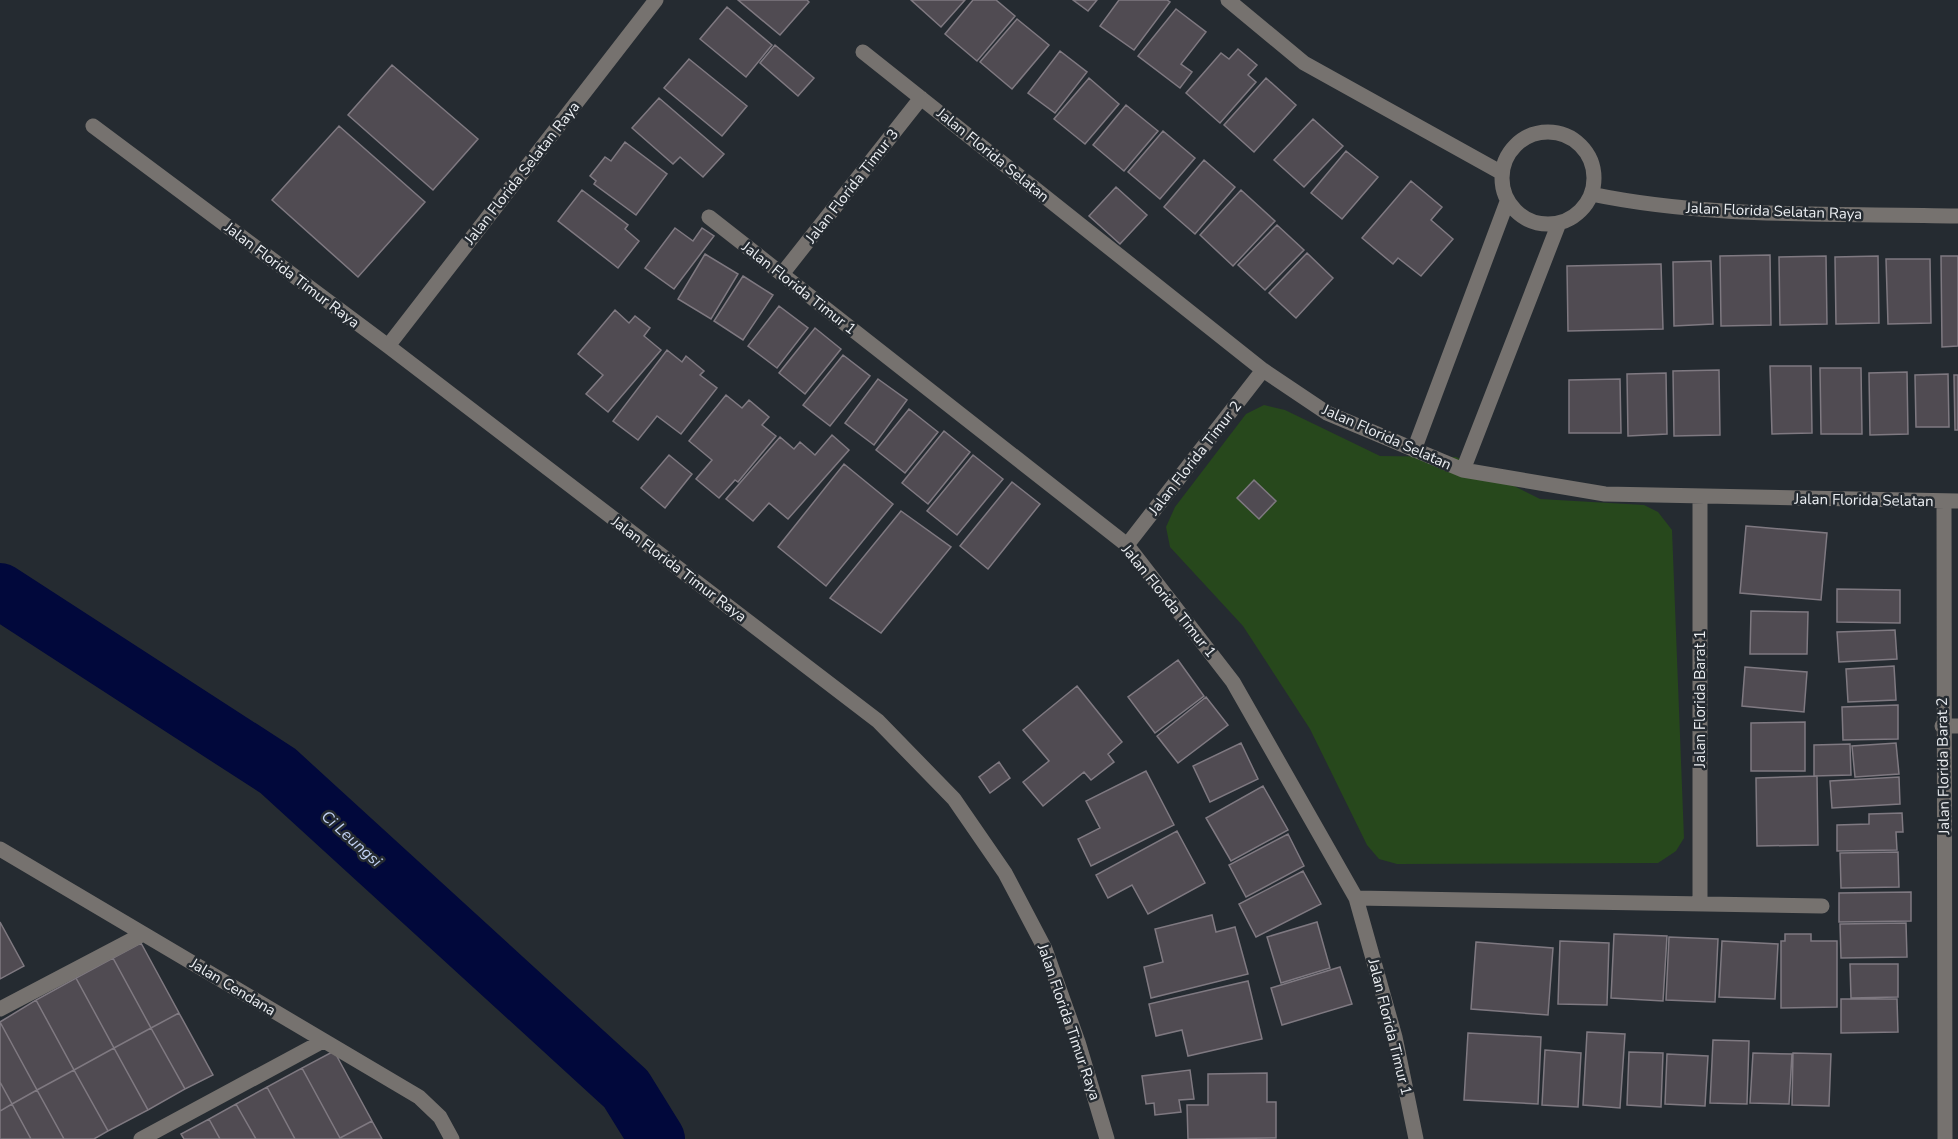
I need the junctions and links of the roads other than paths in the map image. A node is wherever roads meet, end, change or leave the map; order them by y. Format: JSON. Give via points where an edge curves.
{"nodes":[{"id":1,"x":656,"y":0,"type":"edge"},
{"id":2,"x":1228,"y":0,"type":"edge"},
{"id":3,"x":863,"y":52,"type":"dead end"},
{"id":4,"x":921,"y":98,"type":"junction"},
{"id":5,"x":93,"y":126,"type":"dead end"},
{"id":6,"x":1502,"y":172,"type":"junction"},
{"id":7,"x":1591,"y":194,"type":"junction"},
{"id":8,"x":1507,"y":202,"type":"junction"},
{"id":9,"x":1958,"y":216,"type":"edge"},
{"id":10,"x":709,"y":217,"type":"dead end"},
{"id":11,"x":1560,"y":223,"type":"junction"},
{"id":12,"x":782,"y":274,"type":"junction"},
{"id":13,"x":388,"y":346,"type":"junction"},
{"id":14,"x":1263,"y":370,"type":"junction"},
{"id":15,"x":1414,"y":450,"type":"junction"},
{"id":16,"x":1463,"y":470,"type":"junction"},
{"id":17,"x":1700,"y":496,"type":"junction"},
{"id":18,"x":1951,"y":501,"type":"edge"},
{"id":19,"x":1127,"y":545,"type":"junction"},
{"id":20,"x":1942,"y":726,"type":"junction"},
{"id":21,"x":1958,"y":726,"type":"edge"},
{"id":22,"x":0,"y":849,"type":"edge"},
{"id":23,"x":1356,"y":898,"type":"junction"},
{"id":24,"x":1700,"y":902,"type":"junction"},
{"id":25,"x":1822,"y":906,"type":"dead end"},
{"id":26,"x":143,"y":934,"type":"junction"},
{"id":27,"x":1952,"y":937,"type":"edge"},
{"id":28,"x":0,"y":1009,"type":"edge"},
{"id":29,"x":323,"y":1041,"type":"junction"},
{"id":30,"x":141,"y":1139,"type":"edge"},
{"id":31,"x":452,"y":1139,"type":"edge"},
{"id":32,"x":1107,"y":1139,"type":"edge"},
{"id":33,"x":1416,"y":1139,"type":"edge"},
{"id":34,"x":1945,"y":1139,"type":"edge"}],
"edges":[{"from":1,"to":13,"type":"street","name":"Jalan Florida Selatan Raya"},
{"from":2,"to":6,"type":"street","via":[[1304,63]]},
{"from":3,"to":4,"type":"street","name":"Jalan Florida Selatan"},
{"from":4,"to":12,"type":"street","name":"Jalan Florida Timur 3"},
{"from":4,"to":14,"type":"street","name":"Jalan Florida Selatan"},
{"from":5,"to":13,"type":"street","name":"Jalan Florida Timur Raya"},
{"from":6,"to":7,"type":"street","via":[[1515,146],[1535,134],[1558,133],[1573,140],[1592,163]]},
{"from":6,"to":8,"type":"street"},
{"from":7,"to":9,"type":"street","name":"Jalan Florida Selatan Raya","via":[[1638,204],[1699,210]]},
{"from":7,"to":11,"type":"street","via":[[1584,207]]},
{"from":8,"to":11,"type":"street","via":[[1530,221]]},
{"from":8,"to":15,"type":"street"},
{"from":10,"to":12,"type":"street","name":"Jalan Florida Timur 1"},
{"from":11,"to":16,"type":"street"},
{"from":12,"to":19,"type":"street","name":"Jalan Florida Timur 1"},
{"from":13,"to":32,"type":"street","name":"Jalan Florida Timur Raya","via":[[878,721],[954,799],[1005,873],[1045,949]]},
{"from":14,"to":15,"type":"street","name":"Jalan Florida Selatan","via":[[1327,413]]},
{"from":14,"to":19,"type":"street","name":"Jalan Florida Timur 2"},
{"from":15,"to":16,"type":"street","name":"Jalan Florida Selatan"},
{"from":16,"to":17,"type":"street","name":"Jalan Florida Selatan","via":[[1605,494]]},
{"from":17,"to":18,"type":"street","name":"Jalan Florida Selatan"},
{"from":17,"to":24,"type":"street","name":"Jalan Florida Barat 1"},
{"from":18,"to":20,"type":"street","name":"Jalan Florida Barat 2"},
{"from":19,"to":23,"type":"street","name":"Jalan Florida Timur 1","via":[[1233,682]]},
{"from":20,"to":21,"type":"street"},
{"from":20,"to":27,"type":"street","name":"Jalan Florida Barat 2"},
{"from":22,"to":26,"type":"street","name":"Jalan Cendana"},
{"from":23,"to":24,"type":"street"},
{"from":23,"to":33,"type":"street","name":"Jalan Florida Timur 1","via":[[1395,1038]]},
{"from":24,"to":25,"type":"street"},
{"from":26,"to":28,"type":"street"},
{"from":26,"to":29,"type":"street","name":"Jalan Cendana"},
{"from":27,"to":34,"type":"street","name":"Jalan Florida Barat 2"},
{"from":29,"to":30,"type":"street"},
{"from":29,"to":31,"type":"street","name":"Jalan Cendana","via":[[418,1097],[440,1117]]}]}
